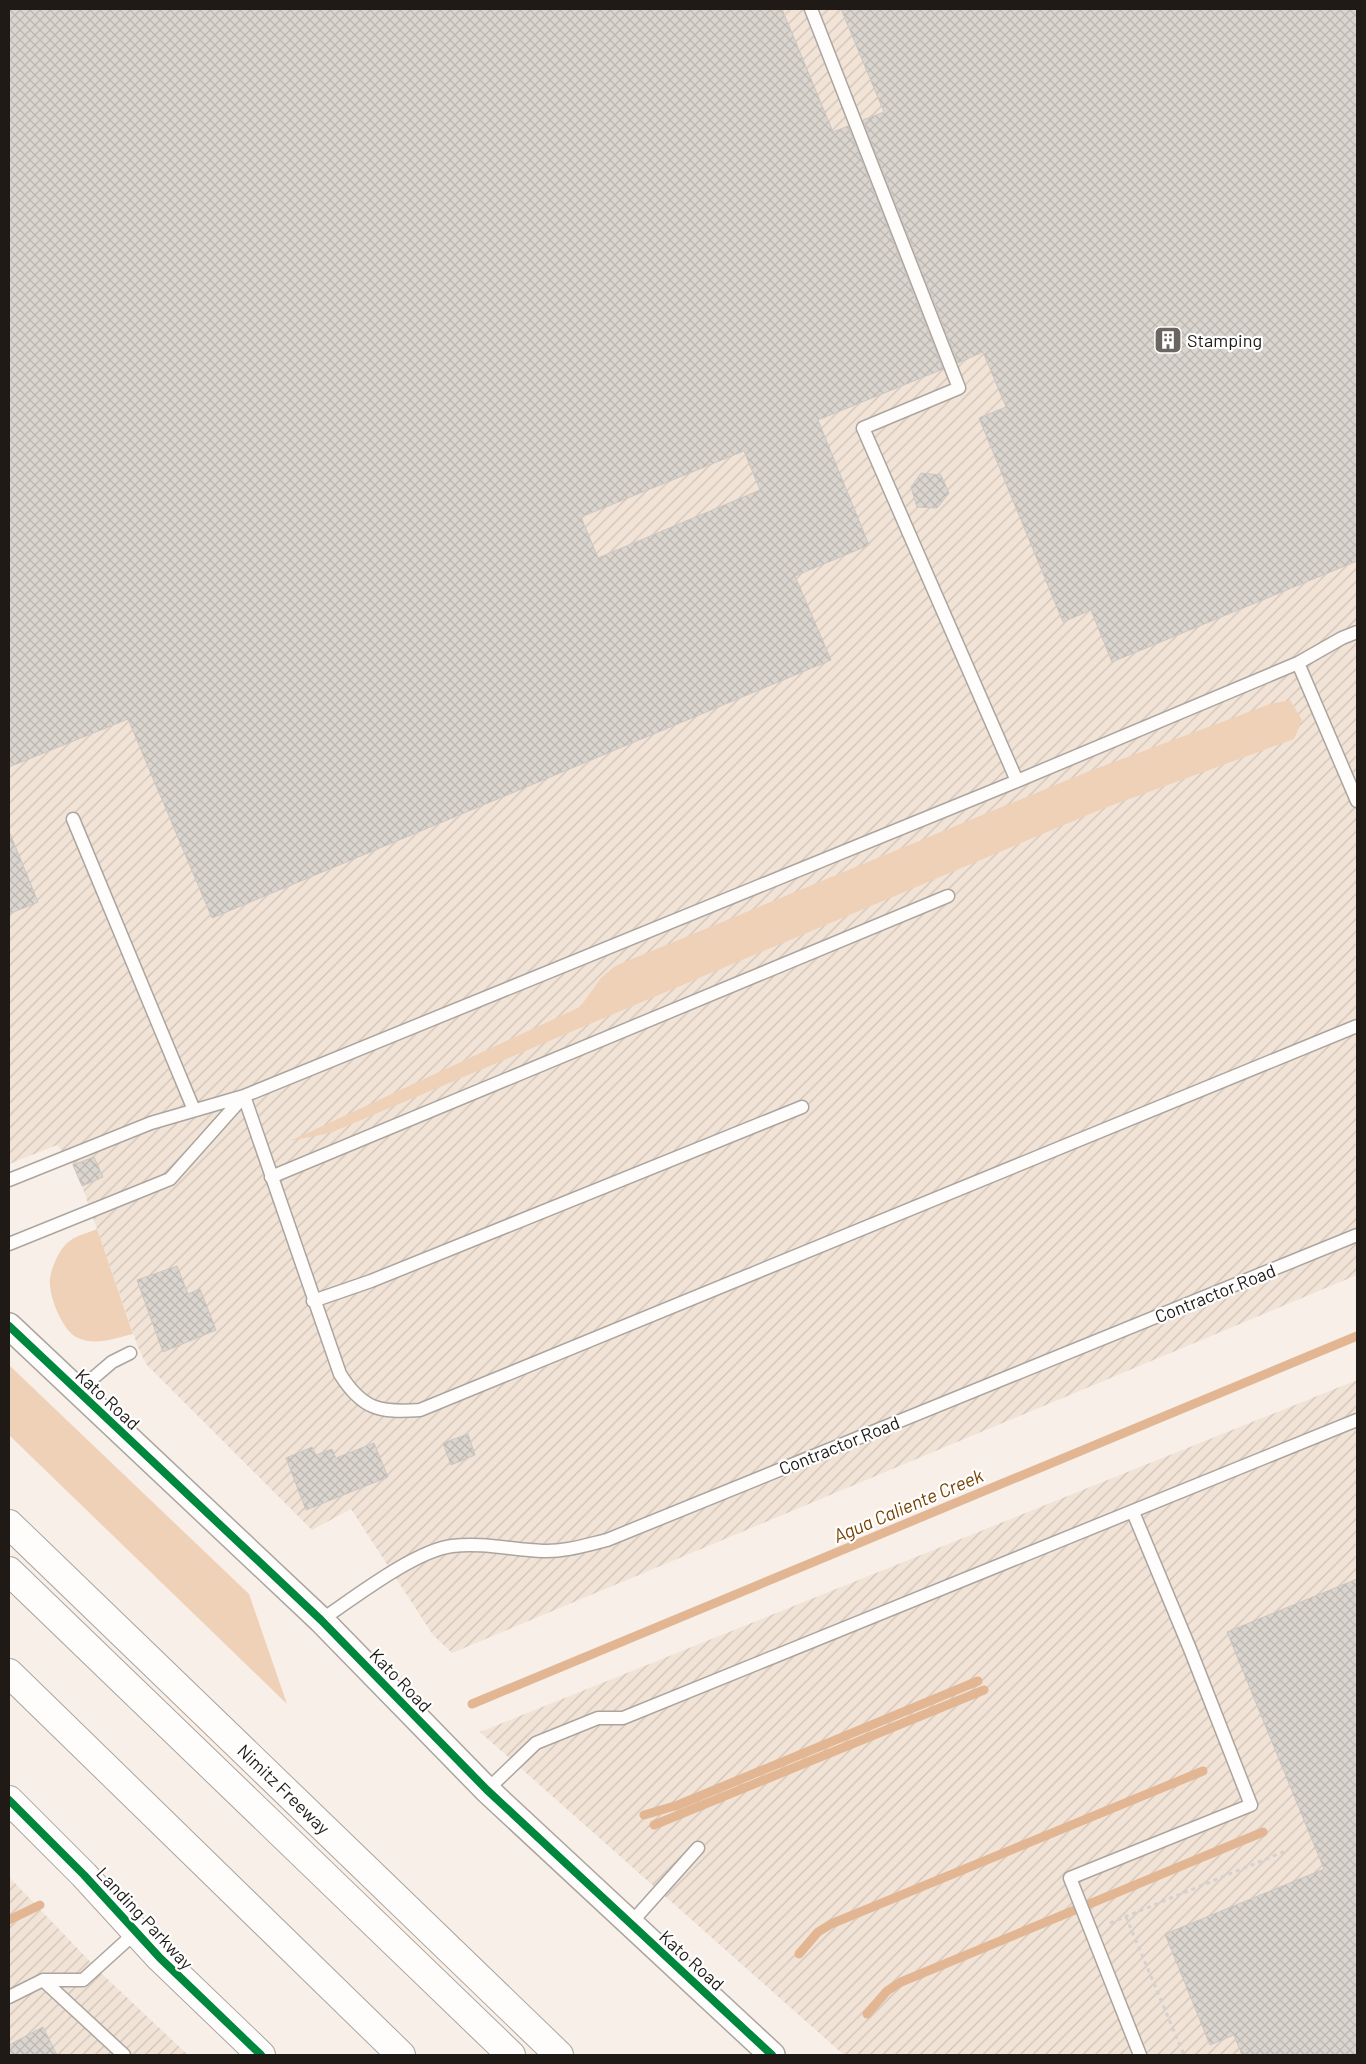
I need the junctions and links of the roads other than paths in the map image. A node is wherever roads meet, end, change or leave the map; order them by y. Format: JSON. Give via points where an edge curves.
{"nodes":[{"id":1,"x":811,"y":9,"type":"edge"},
{"id":2,"x":1357,"y":632,"type":"edge"},
{"id":3,"x":1298,"y":663,"type":"junction"},
{"id":4,"x":1017,"y":781,"type":"junction"},
{"id":5,"x":1357,"y":801,"type":"edge"},
{"id":6,"x":74,"y":819,"type":"dead end"},
{"id":7,"x":948,"y":896,"type":"dead end"},
{"id":8,"x":1357,"y":1026,"type":"edge"},
{"id":9,"x":244,"y":1096,"type":"junction"},
{"id":10,"x":802,"y":1107,"type":"dead end"},
{"id":11,"x":194,"y":1110,"type":"junction"},
{"id":12,"x":271,"y":1177,"type":"junction"},
{"id":13,"x":9,"y":1180,"type":"edge"},
{"id":14,"x":1357,"y":1235,"type":"edge"},
{"id":15,"x":9,"y":1244,"type":"edge"},
{"id":16,"x":313,"y":1301,"type":"junction"},
{"id":17,"x":9,"y":1326,"type":"edge"},
{"id":18,"x":130,"y":1353,"type":"dead end"},
{"id":19,"x":78,"y":1391,"type":"junction"},
{"id":20,"x":1357,"y":1420,"type":"edge"},
{"id":21,"x":1133,"y":1512,"type":"junction"},
{"id":22,"x":9,"y":1524,"type":"edge"},
{"id":23,"x":9,"y":1571,"type":"edge"},
{"id":24,"x":321,"y":1620,"type":"junction"},
{"id":25,"x":9,"y":1673,"type":"edge"},
{"id":26,"x":487,"y":1790,"type":"junction"},
{"id":27,"x":9,"y":1800,"type":"edge"},
{"id":28,"x":698,"y":1848,"type":"dead end"},
{"id":29,"x":630,"y":1924,"type":"junction"},
{"id":30,"x":136,"y":1932,"type":"junction"},
{"id":31,"x":43,"y":1980,"type":"junction"},
{"id":32,"x":9,"y":1997,"type":"edge"},
{"id":33,"x":124,"y":2055,"type":"edge"},
{"id":34,"x":261,"y":2055,"type":"edge"},
{"id":35,"x":401,"y":2055,"type":"edge"},
{"id":36,"x":511,"y":2055,"type":"edge"},
{"id":37,"x":559,"y":2055,"type":"edge"},
{"id":38,"x":772,"y":2055,"type":"edge"},
{"id":39,"x":1140,"y":2055,"type":"edge"}],
"edges":[{"from":1,"to":4,"type":"lane","via":[[959,388],[863,428]]},
{"from":2,"to":3,"type":"lane"},
{"from":3,"to":4,"type":"lane"},
{"from":3,"to":5,"type":"lane"},
{"from":4,"to":9,"type":"lane"},
{"from":6,"to":11,"type":"lane"},
{"from":7,"to":12,"type":"lane"},
{"from":8,"to":16,"type":"lane","via":[[420,1410],[386,1411],[360,1399],[349,1388],[340,1374]]},
{"from":9,"to":11,"type":"lane"},
{"from":9,"to":12,"type":"lane"},
{"from":9,"to":15,"type":"lane","via":[[170,1179]]},
{"from":10,"to":16,"type":"lane","via":[[371,1281]]},
{"from":11,"to":13,"type":"lane","via":[[150,1123]]},
{"from":12,"to":16,"type":"lane"},
{"from":14,"to":24,"type":"lane","name":"Contractor Road","via":[[606,1540],[546,1551],[474,1544],[450,1546],[427,1554],[404,1565]]},
{"from":17,"to":19,"type":"street","name":"Kato Road"},
{"from":18,"to":19,"type":"lane","via":[[112,1362]]},
{"from":19,"to":24,"type":"street","name":"Kato Road"},
{"from":20,"to":21,"type":"lane"},
{"from":21,"to":26,"type":"lane","via":[[623,1718],[598,1718],[536,1743]]},
{"from":21,"to":39,"type":"lane","via":[[1251,1805],[1070,1878]]},
{"from":22,"to":37,"type":"main road","name":"Nimitz Freeway"},
{"from":23,"to":36,"type":"main road"},
{"from":24,"to":26,"type":"street","name":"Kato Road"},
{"from":25,"to":35,"type":"main road"},
{"from":26,"to":29,"type":"street","name":"Kato Road"},
{"from":27,"to":30,"type":"main road","name":"Landing Parkway"},
{"from":28,"to":29,"type":"lane"},
{"from":29,"to":38,"type":"street","name":"Kato Road"},
{"from":30,"to":31,"type":"lane","via":[[83,1980]]},
{"from":30,"to":34,"type":"main road","name":"Landing Parkway"},
{"from":31,"to":32,"type":"lane"},
{"from":31,"to":33,"type":"lane"}]}
